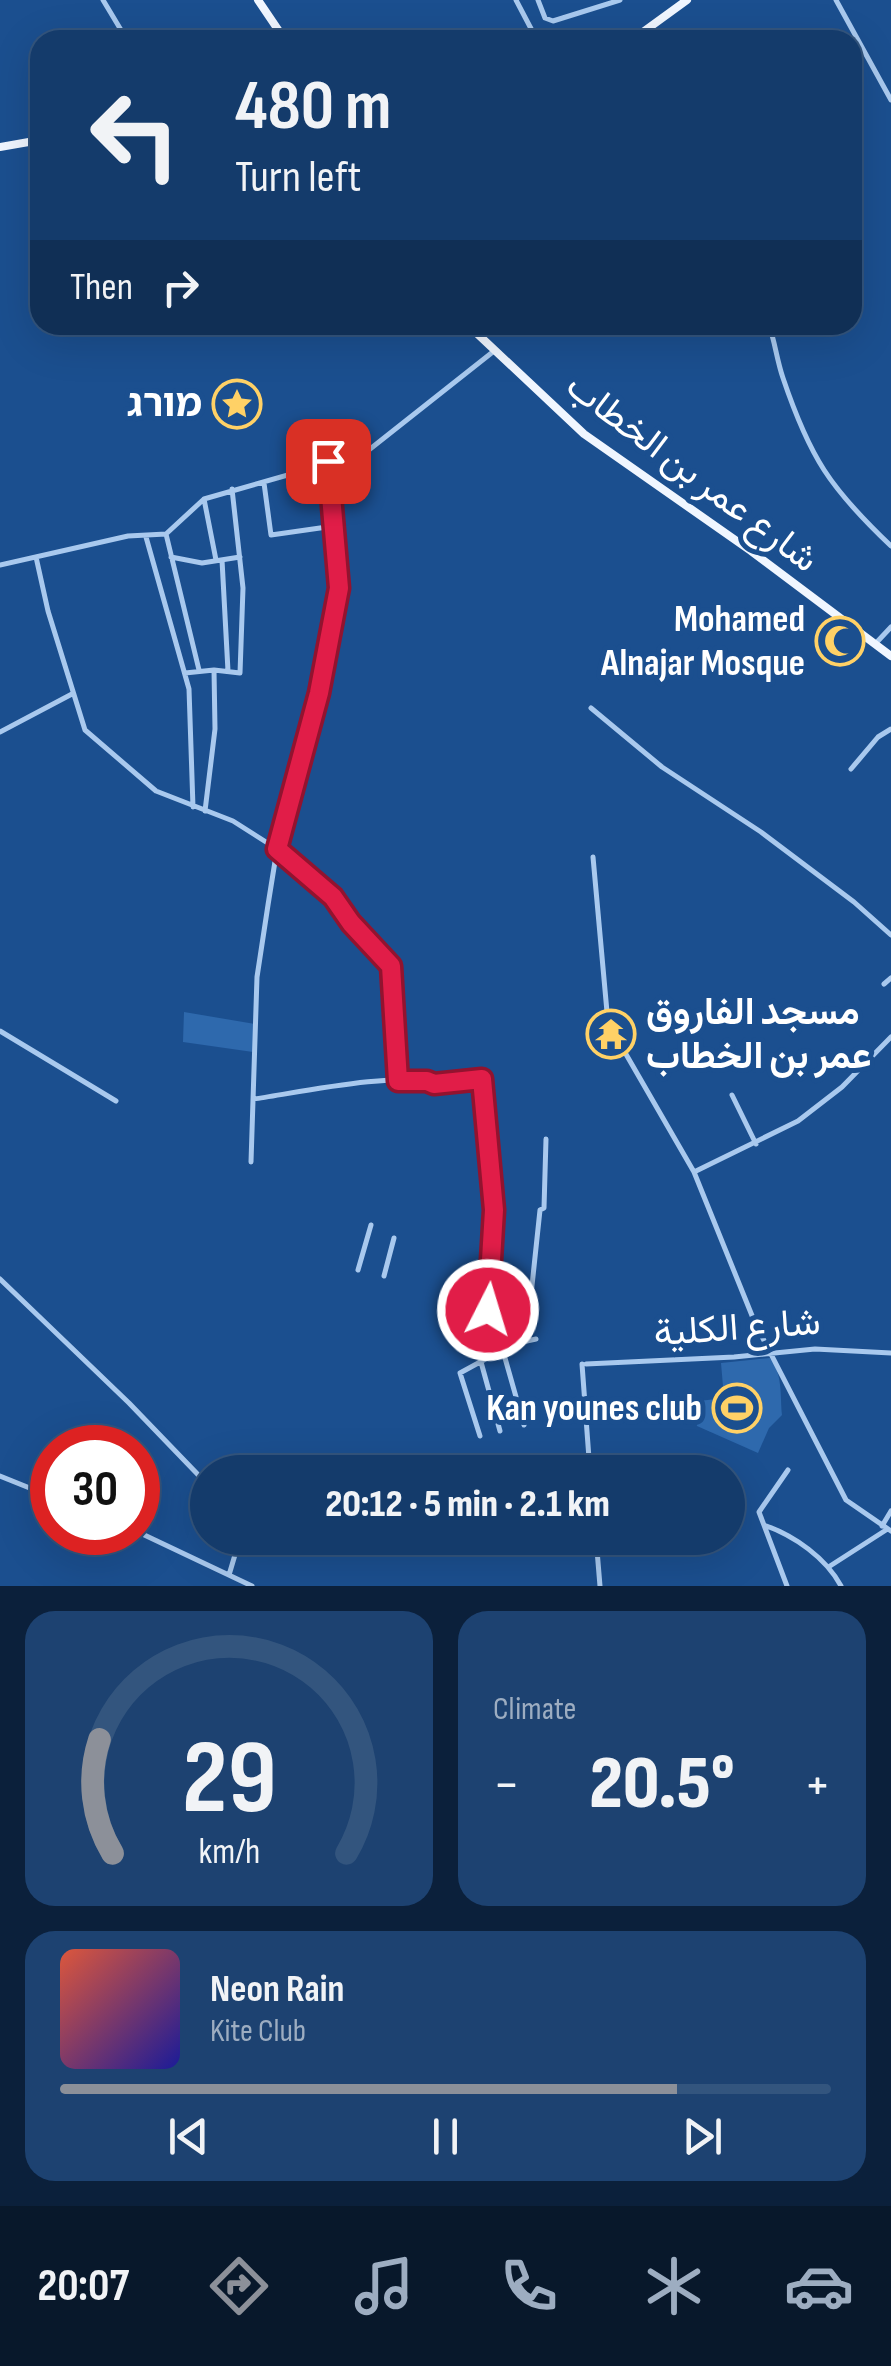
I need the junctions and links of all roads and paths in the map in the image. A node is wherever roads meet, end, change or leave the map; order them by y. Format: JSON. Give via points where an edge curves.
{"nodes":[{"id":1,"x":103,"y":0,"type":"edge"},
{"id":2,"x":258,"y":0,"type":"edge"},
{"id":3,"x":516,"y":0,"type":"edge"},
{"id":4,"x":538,"y":0,"type":"edge"},
{"id":5,"x":620,"y":0,"type":"edge"},
{"id":6,"x":687,"y":0,"type":"edge"},
{"id":7,"x":836,"y":0,"type":"edge"},
{"id":8,"x":121,"y":30,"type":"edge"},
{"id":9,"x":278,"y":30,"type":"edge"},
{"id":10,"x":531,"y":30,"type":"edge"},
{"id":11,"x":646,"y":30,"type":"edge"},
{"id":12,"x":852,"y":30,"type":"edge"},
{"id":13,"x":862,"y":47,"type":"edge"},
{"id":14,"x":891,"y":100,"type":"edge"},
{"id":15,"x":30,"y":142,"type":"edge"},
{"id":16,"x":0,"y":147,"type":"edge"},
{"id":17,"x":478,"y":335,"type":"edge"},
{"id":18,"x":772,"y":335,"type":"edge"},
{"id":19,"x":494,"y":351,"type":"junction"},
{"id":20,"x":328,"y":461,"type":"junction"},
{"id":21,"x":264,"y":482,"type":"junction"},
{"id":22,"x":232,"y":489,"type":"junction"},
{"id":23,"x":204,"y":499,"type":"junction"},
{"id":24,"x":334,"y":526,"type":"junction"},
{"id":25,"x":166,"y":534,"type":"junction"},
{"id":26,"x":146,"y":537,"type":"junction"},
{"id":27,"x":891,"y":546,"type":"edge"},
{"id":28,"x":36,"y":557,"type":"junction"},
{"id":29,"x":240,"y":557,"type":"junction"},
{"id":30,"x":171,"y":558,"type":"junction"},
{"id":31,"x":219,"y":561,"type":"junction"},
{"id":32,"x":0,"y":565,"type":"edge"},
{"id":33,"x":891,"y":627,"type":"edge"},
{"id":34,"x":876,"y":644,"type":"junction"},
{"id":35,"x":891,"y":656,"type":"edge"},
{"id":36,"x":199,"y":670,"type":"junction"},
{"id":37,"x":214,"y":670,"type":"junction"},
{"id":38,"x":228,"y":671,"type":"junction"},
{"id":39,"x":185,"y":673,"type":"junction"},
{"id":40,"x":72,"y":694,"type":"junction"},
{"id":41,"x":592,"y":708,"type":"dead end"},
{"id":42,"x":891,"y":730,"type":"edge"},
{"id":43,"x":0,"y":732,"type":"edge"},
{"id":44,"x":850,"y":769,"type":"dead end"},
{"id":45,"x":193,"y":807,"type":"junction"},
{"id":46,"x":205,"y":812,"type":"junction"},
{"id":47,"x":277,"y":849,"type":"junction"},
{"id":48,"x":594,"y":857,"type":"dead end"},
{"id":49,"x":891,"y":935,"type":"edge"},
{"id":50,"x":891,"y":978,"type":"edge"},
{"id":51,"x":884,"y":984,"type":"dead end"},
{"id":52,"x":0,"y":1032,"type":"edge"},
{"id":53,"x":891,"y":1038,"type":"edge"},
{"id":54,"x":398,"y":1081,"type":"junction"},
{"id":55,"x":732,"y":1095,"type":"dead end"},
{"id":56,"x":116,"y":1100,"type":"dead end"},
{"id":57,"x":254,"y":1100,"type":"junction"},
{"id":58,"x":546,"y":1138,"type":"dead end"},
{"id":59,"x":756,"y":1144,"type":"junction"},
{"id":60,"x":250,"y":1162,"type":"dead end"},
{"id":61,"x":694,"y":1172,"type":"junction"},
{"id":62,"x":371,"y":1225,"type":"dead end"},
{"id":63,"x":394,"y":1238,"type":"dead end"},
{"id":64,"x":358,"y":1270,"type":"dead end"},
{"id":65,"x":384,"y":1276,"type":"dead end"},
{"id":66,"x":0,"y":1279,"type":"edge"},
{"id":67,"x":488,"y":1310,"type":"dead end"},
{"id":68,"x":527,"y":1334,"type":"dead end"},
{"id":69,"x":536,"y":1339,"type":"dead end"},
{"id":70,"x":503,"y":1349,"type":"junction"},
{"id":71,"x":770,"y":1353,"type":"junction"},
{"id":72,"x":891,"y":1354,"type":"edge"},
{"id":73,"x":482,"y":1362,"type":"junction"},
{"id":74,"x":524,"y":1425,"type":"dead end"},
{"id":75,"x":500,"y":1431,"type":"dead end"},
{"id":76,"x":480,"y":1436,"type":"dead end"},
{"id":77,"x":589,"y":1455,"type":"edge"},
{"id":78,"x":190,"y":1465,"type":"edge"},
{"id":79,"x":788,"y":1470,"type":"dead end"},
{"id":80,"x":0,"y":1476,"type":"edge"},
{"id":81,"x":30,"y":1488,"type":"edge"},
{"id":82,"x":891,"y":1511,"type":"edge"},
{"id":83,"x":764,"y":1525,"type":"junction"},
{"id":84,"x":887,"y":1529,"type":"edge"},
{"id":85,"x":160,"y":1542,"type":"edge"},
{"id":86,"x":235,"y":1555,"type":"edge"},
{"id":87,"x":597,"y":1555,"type":"edge"},
{"id":88,"x":830,"y":1566,"type":"junction"},
{"id":89,"x":229,"y":1575,"type":"junction"},
{"id":90,"x":252,"y":1586,"type":"edge"},
{"id":91,"x":600,"y":1586,"type":"edge"},
{"id":92,"x":787,"y":1586,"type":"edge"},
{"id":93,"x":841,"y":1586,"type":"edge"}],
"edges":[{"from":1,"to":8,"type":"street"},
{"from":2,"to":9,"type":"main road"},
{"from":3,"to":10,"type":"street"},
{"from":4,"to":5,"type":"street","via":[[545,18],[554,20]]},
{"from":6,"to":11,"type":"main road"},
{"from":7,"to":12,"type":"street"},
{"from":13,"to":14,"type":"street"},
{"from":15,"to":16,"type":"main road"},
{"from":17,"to":19,"type":"main road","name":"شارع عمر بن الخطاب"},
{"from":18,"to":27,"type":"street","via":[[816,463]]},
{"from":19,"to":20,"type":"street","via":[[365,453]]},
{"from":19,"to":34,"type":"main road","name":"شارع عمر بن الخطاب","via":[[584,434]]},
{"from":20,"to":21,"type":"street"},
{"from":20,"to":24,"type":"street"},
{"from":21,"to":22,"type":"street"},
{"from":21,"to":24,"type":"street","via":[[271,536]]},
{"from":22,"to":23,"type":"street"},
{"from":22,"to":29,"type":"street"},
{"from":23,"to":25,"type":"street"},
{"from":23,"to":31,"type":"street"},
{"from":24,"to":47,"type":"street","via":[[339,588]]},
{"from":25,"to":26,"type":"street"},
{"from":25,"to":30,"type":"street"},
{"from":26,"to":28,"type":"street"},
{"from":26,"to":39,"type":"street"},
{"from":28,"to":32,"type":"street"},
{"from":28,"to":40,"type":"street"},
{"from":29,"to":31,"type":"street"},
{"from":29,"to":38,"type":"street","via":[[240,673]]},
{"from":30,"to":31,"type":"street"},
{"from":30,"to":36,"type":"street"},
{"from":31,"to":38,"type":"street"},
{"from":33,"to":34,"type":"street"},
{"from":34,"to":35,"type":"main road","name":"شارع عمر بن الخطاب"},
{"from":36,"to":37,"type":"street"},
{"from":36,"to":39,"type":"street"},
{"from":37,"to":38,"type":"street"},
{"from":37,"to":46,"type":"street"},
{"from":39,"to":45,"type":"street"},
{"from":40,"to":43,"type":"street"},
{"from":40,"to":45,"type":"street","via":[[85,730],[156,791]]},
{"from":41,"to":49,"type":"street"},
{"from":42,"to":44,"type":"street"},
{"from":45,"to":46,"type":"street"},
{"from":46,"to":47,"type":"street"},
{"from":47,"to":54,"type":"street","via":[[333,897],[391,966]]},
{"from":47,"to":57,"type":"street","via":[[256,977]]},
{"from":48,"to":61,"type":"street","via":[[608,1024]]},
{"from":50,"to":51,"type":"street"},
{"from":52,"to":56,"type":"street"},
{"from":53,"to":59,"type":"street","via":[[824,1102]]},
{"from":54,"to":57,"type":"street"},
{"from":54,"to":67,"type":"street","via":[[482,1079],[494,1210]]},
{"from":55,"to":59,"type":"street"},
{"from":57,"to":60,"type":"street"},
{"from":58,"to":68,"type":"street"},
{"from":59,"to":61,"type":"street"},
{"from":61,"to":71,"type":"street"},
{"from":62,"to":64,"type":"street"},
{"from":63,"to":65,"type":"street"},
{"from":66,"to":78,"type":"street"},
{"from":69,"to":70,"type":"street"},
{"from":70,"to":73,"type":"street"},
{"from":70,"to":74,"type":"street"},
{"from":71,"to":72,"type":"street","name":"شارع الكلية","via":[[842,1348]]},
{"from":71,"to":77,"type":"street","name":"شارع الكلية","via":[[584,1364]]},
{"from":71,"to":84,"type":"street","via":[[846,1500]]},
{"from":73,"to":75,"type":"street"},
{"from":73,"to":76,"type":"street","via":[[460,1373]]},
{"from":79,"to":83,"type":"street","via":[[760,1512]]},
{"from":80,"to":81,"type":"street"},
{"from":82,"to":84,"type":"street"},
{"from":83,"to":88,"type":"street"},
{"from":83,"to":92,"type":"street"},
{"from":84,"to":88,"type":"street"},
{"from":85,"to":89,"type":"street"},
{"from":86,"to":89,"type":"street"},
{"from":87,"to":91,"type":"street"},
{"from":88,"to":93,"type":"street"},
{"from":89,"to":90,"type":"street"}]}
